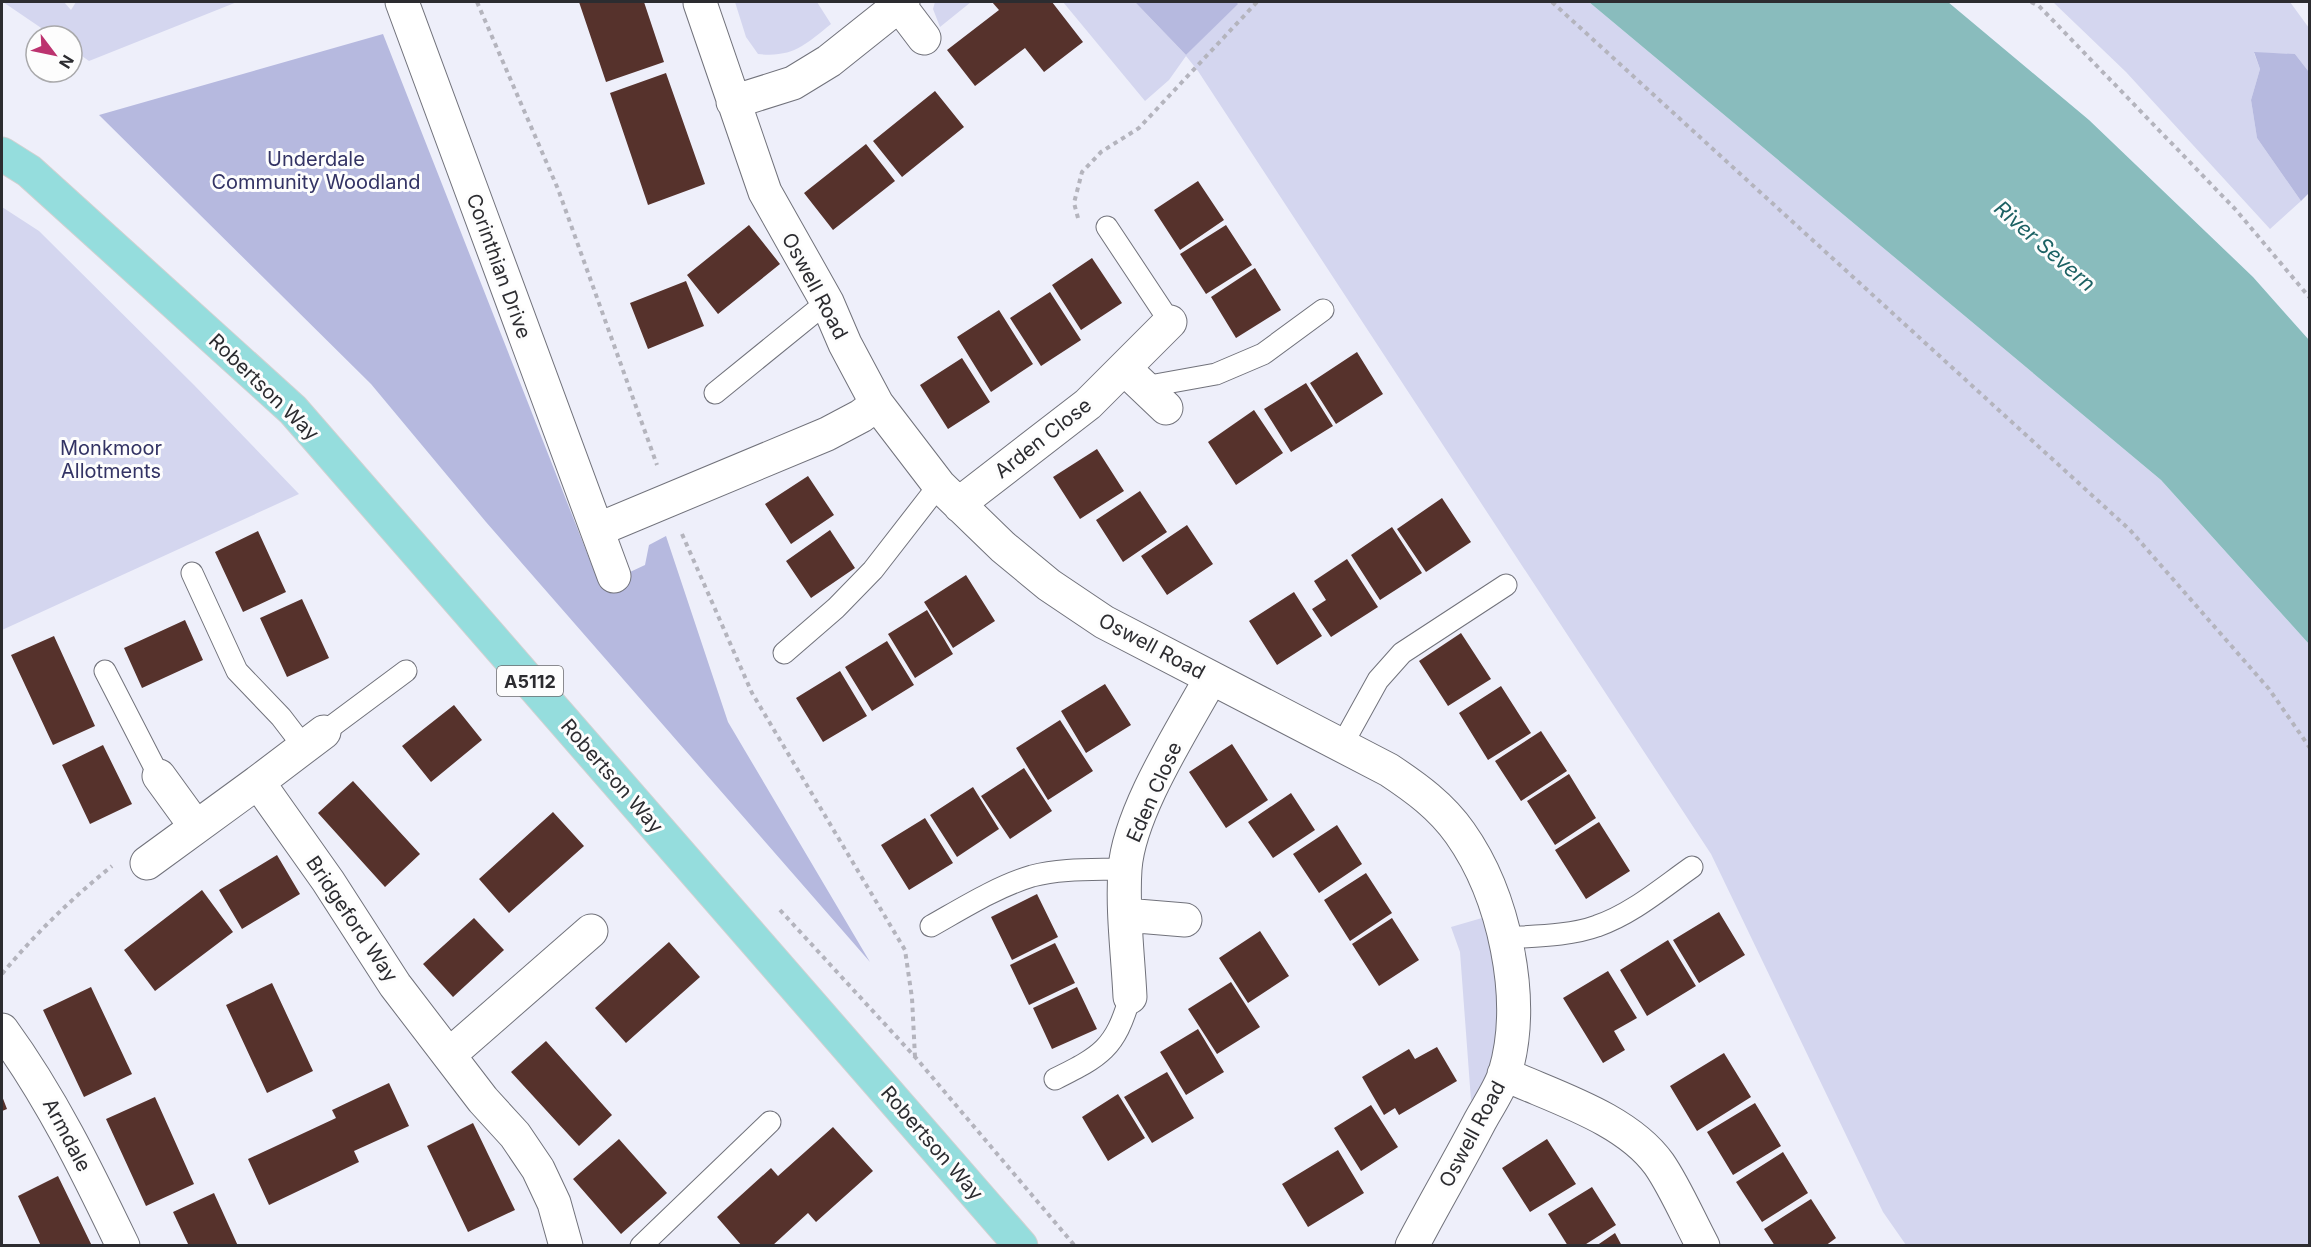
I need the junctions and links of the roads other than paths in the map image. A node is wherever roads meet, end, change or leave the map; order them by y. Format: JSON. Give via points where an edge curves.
{"nodes":[{"id":1,"x":402,"y":2,"type":"edge"},
{"id":2,"x":700,"y":3,"type":"edge"},
{"id":3,"x":901,"y":3,"type":"edge"},
{"id":4,"x":924,"y":38,"type":"dead end"},
{"id":5,"x":733,"y":102,"type":"junction"},
{"id":6,"x":2,"y":154,"type":"edge"},
{"id":7,"x":1107,"y":227,"type":"dead end"},
{"id":8,"x":827,"y":302,"type":"junction"},
{"id":9,"x":1323,"y":310,"type":"dead end"},
{"id":10,"x":1170,"y":322,"type":"joint"},
{"id":11,"x":1145,"y":388,"type":"junction"},
{"id":12,"x":715,"y":393,"type":"dead end"},
{"id":13,"x":877,"y":404,"type":"junction"},
{"id":14,"x":949,"y":495,"type":"junction"},
{"id":15,"x":597,"y":530,"type":"junction"},
{"id":16,"x":192,"y":573,"type":"dead end"},
{"id":17,"x":614,"y":576,"type":"dead end"},
{"id":18,"x":1506,"y":585,"type":"dead end"},
{"id":19,"x":784,"y":653,"type":"dead end"},
{"id":20,"x":105,"y":670,"type":"dead end"},
{"id":21,"x":406,"y":671,"type":"dead end"},
{"id":22,"x":1211,"y":678,"type":"junction"},
{"id":23,"x":314,"y":739,"type":"junction"},
{"id":24,"x":1342,"y":745,"type":"junction"},
{"id":25,"x":159,"y":776,"type":"joint"},
{"id":26,"x":258,"y":782,"type":"junction"},
{"id":27,"x":196,"y":826,"type":"junction"},
{"id":28,"x":147,"y":863,"type":"road end"},
{"id":29,"x":1692,"y":867,"type":"dead end"},
{"id":30,"x":1125,"y":869,"type":"junction"},
{"id":31,"x":1125,"y":915,"type":"junction"},
{"id":32,"x":1185,"y":920,"type":"dead end"},
{"id":33,"x":931,"y":926,"type":"dead end"},
{"id":34,"x":591,"y":931,"type":"dead end"},
{"id":35,"x":1504,"y":938,"type":"junction"},
{"id":36,"x":1130,"y":997,"type":"joint"},
{"id":37,"x":2,"y":1030,"type":"edge"},
{"id":38,"x":449,"y":1055,"type":"junction"},
{"id":39,"x":1504,"y":1074,"type":"junction"},
{"id":40,"x":1055,"y":1079,"type":"dead end"},
{"id":41,"x":770,"y":1122,"type":"dead end"},
{"id":42,"x":123,"y":1245,"type":"edge"},
{"id":43,"x":566,"y":1245,"type":"edge"},
{"id":44,"x":641,"y":1245,"type":"edge"},
{"id":45,"x":1021,"y":1245,"type":"edge"},
{"id":46,"x":1412,"y":1245,"type":"edge"},
{"id":47,"x":1703,"y":1245,"type":"edge"}],
"edges":[{"from":1,"to":15,"type":"street","name":"Corinthian Drive"},
{"from":2,"to":5,"type":"street","name":"Oswell Road"},
{"from":3,"to":4,"type":"street"},
{"from":3,"to":5,"type":"street","via":[[829,61],[793,83]]},
{"from":5,"to":8,"type":"street","name":"Oswell Road","via":[[765,192]]},
{"from":6,"to":45,"type":"main road","name":"Robertson Way","number":"A5112","via":[[29,171],[293,410]]},
{"from":7,"to":10,"type":"lane"},
{"from":8,"to":12,"type":"lane"},
{"from":8,"to":13,"type":"street","name":"Oswell Road"},
{"from":9,"to":11,"type":"lane","via":[[1263,354],[1216,374]]},
{"from":10,"to":11,"type":"street","name":"Arden Close"},
{"from":11,"to":14,"type":"street","name":"Arden Close","via":[[1088,404],[1005,467]]},
{"from":13,"to":14,"type":"street","name":"Oswell Road"},
{"from":13,"to":15,"type":"street","via":[[827,434]]},
{"from":14,"to":19,"type":"lane","via":[[836,608]]},
{"from":14,"to":22,"type":"street","name":"Oswell Road","via":[[1050,585],[1104,622]]},
{"from":15,"to":17,"type":"street","name":"Corinthian Drive"},
{"from":16,"to":23,"type":"lane","via":[[237,671],[280,717]]},
{"from":18,"to":24,"type":"lane","via":[[1402,654],[1378,680]]},
{"from":20,"to":25,"type":"lane"},
{"from":21,"to":23,"type":"lane"},
{"from":22,"to":24,"type":"street","name":"Oswell Road"},
{"from":22,"to":30,"type":"street","name":"Eden Close","via":[[1137,821]]},
{"from":23,"to":26,"type":"street"},
{"from":24,"to":35,"type":"street","name":"Oswell Road","via":[[1428,796],[1460,833],[1491,892]]},
{"from":25,"to":27,"type":"street"},
{"from":26,"to":27,"type":"street"},
{"from":26,"to":38,"type":"street","name":"Bridgeford Way","via":[[395,985]]},
{"from":27,"to":28,"type":"street"},
{"from":29,"to":35,"type":"lane","via":[[1632,909],[1597,927]]},
{"from":30,"to":31,"type":"street","name":"Eden Close"},
{"from":30,"to":33,"type":"lane","via":[[1069,870],[1032,876],[998,889]]},
{"from":31,"to":32,"type":"street"},
{"from":31,"to":36,"type":"street","name":"Eden Close"},
{"from":34,"to":38,"type":"street"},
{"from":35,"to":39,"type":"street","name":"Oswell Road","via":[[1513,1004],[1512,1040]]},
{"from":36,"to":40,"type":"lane","via":[[1122,1025],[1107,1047],[1091,1061]]},
{"from":37,"to":42,"type":"street","name":"Armdale","via":[[79,1154]]},
{"from":38,"to":43,"type":"street","name":"Bridgeford Way","via":[[538,1169],[554,1203]]},
{"from":39,"to":46,"type":"street","name":"Oswell Road"},
{"from":39,"to":47,"type":"street","via":[[1604,1119],[1636,1140],[1659,1164]]},
{"from":41,"to":44,"type":"lane"}]}
